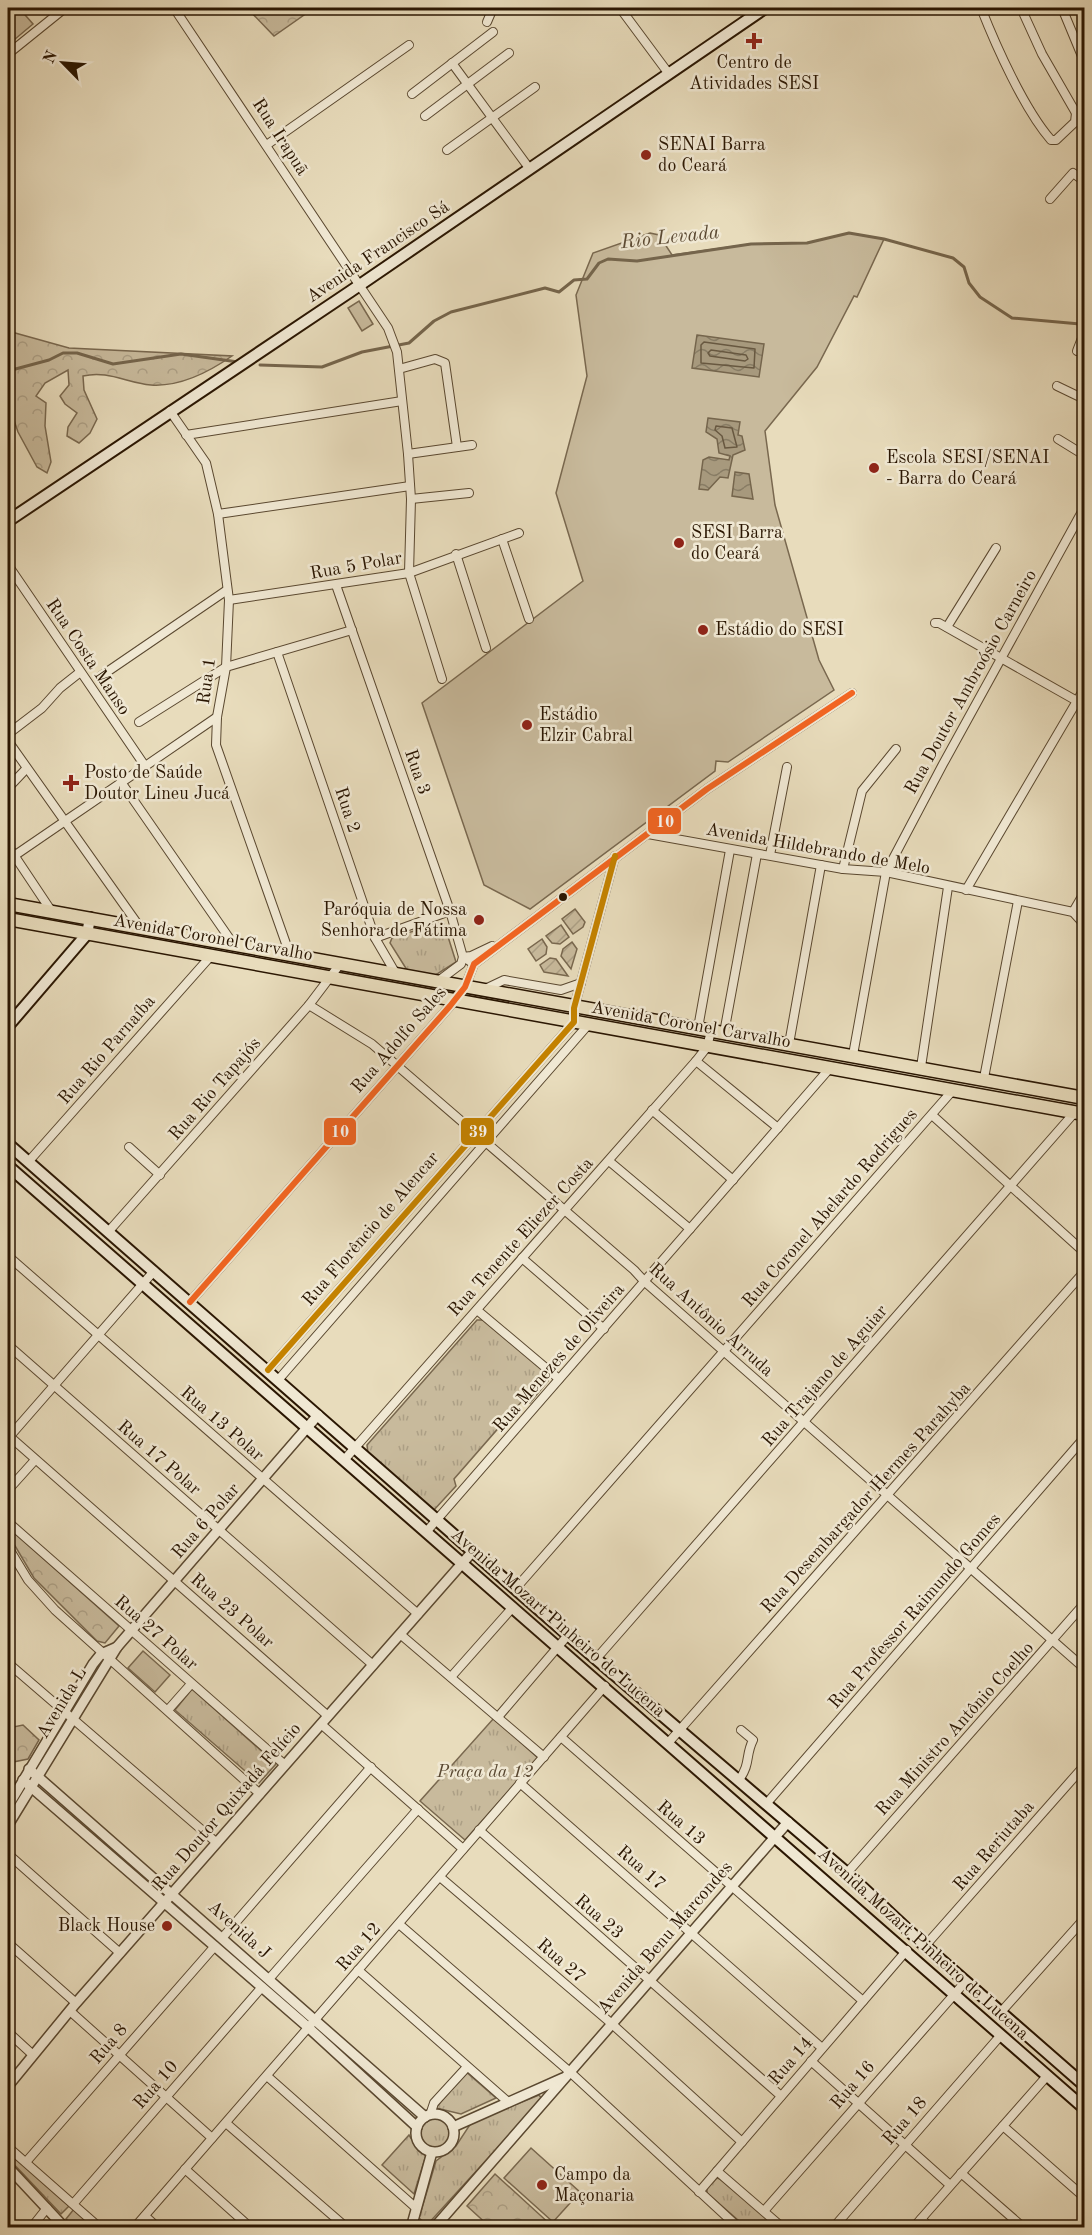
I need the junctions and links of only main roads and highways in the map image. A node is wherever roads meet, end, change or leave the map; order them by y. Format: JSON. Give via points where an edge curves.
{"nodes":[{"id":1,"x":765,"y":8,"type":"edge"},
{"id":2,"x":750,"y":11,"type":"edge"},
{"id":3,"x":8,"y":520,"type":"edge"},
{"id":4,"x":8,"y":904,"type":"edge"},
{"id":5,"x":90,"y":918,"type":"junction"},
{"id":6,"x":8,"y":919,"type":"edge"},
{"id":7,"x":87,"y":934,"type":"junction"},
{"id":8,"x":8,"y":1026,"type":"edge"},
{"id":9,"x":1084,"y":1098,"type":"edge"},
{"id":10,"x":1080,"y":1113,"type":"edge"},
{"id":11,"x":8,"y":1144,"type":"edge"},
{"id":12,"x":8,"y":1166,"type":"edge"},
{"id":13,"x":1084,"y":2082,"type":"edge"},
{"id":14,"x":1084,"y":2105,"type":"edge"}],
"edges":[{"from":1,"to":2,"type":"main road","name":"Avenida Francisco Sá"},
{"from":2,"to":3,"type":"main road","name":"Avenida Francisco Sá","via":[[669,74]]},
{"from":4,"to":5,"type":"main road","name":"Avenida Coronel Carvalho"},
{"from":5,"to":7,"type":"main road"},
{"from":5,"to":9,"type":"main road","name":"Avenida Coronel Carvalho"},
{"from":6,"to":7,"type":"main road","name":"Avenida Coronel Carvalho"},
{"from":7,"to":8,"type":"main road"},
{"from":7,"to":10,"type":"main road","name":"Avenida Coronel Carvalho"},
{"from":11,"to":13,"type":"main road","name":"Avenida Mozart Pinheiro de Lucena"},
{"from":12,"to":14,"type":"main road","name":"Avenida Mozart Pinheiro de Lucena"}]}
